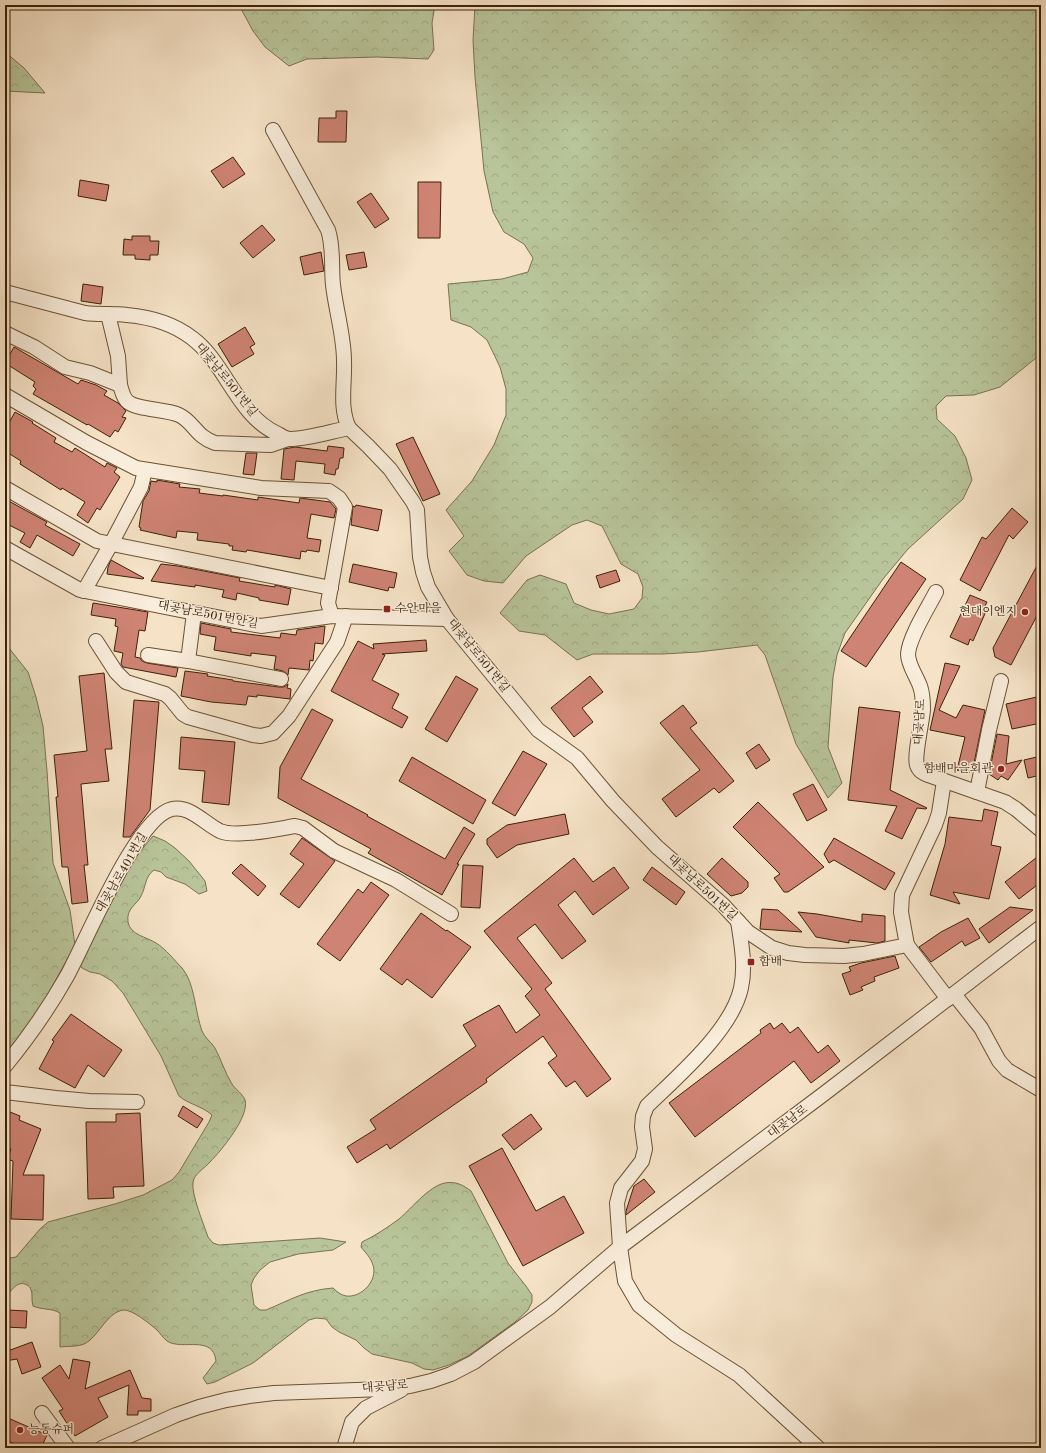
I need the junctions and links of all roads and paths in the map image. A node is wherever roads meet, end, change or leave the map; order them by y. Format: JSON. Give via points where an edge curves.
{"nodes":[{"id":1,"x":273,"y":130,"type":"dead end"},
{"id":2,"x":5,"y":292,"type":"edge"},
{"id":3,"x":108,"y":314,"type":"junction"},
{"id":4,"x":5,"y":333,"type":"edge"},
{"id":5,"x":120,"y":385,"type":"junction"},
{"id":6,"x":5,"y":395,"type":"edge"},
{"id":7,"x":348,"y":428,"type":"junction"},
{"id":8,"x":288,"y":439,"type":"junction"},
{"id":9,"x":144,"y":470,"type":"junction"},
{"id":10,"x":5,"y":488,"type":"edge"},
{"id":11,"x":111,"y":544,"type":"junction"},
{"id":12,"x":5,"y":548,"type":"edge"},
{"id":13,"x":331,"y":588,"type":"junction"},
{"id":14,"x":84,"y":591,"type":"junction"},
{"id":15,"x":936,"y":592,"type":"dead end"},
{"id":16,"x":194,"y":613,"type":"junction"},
{"id":17,"x":332,"y":616,"type":"junction"},
{"id":18,"x":346,"y":616,"type":"junction"},
{"id":19,"x":447,"y":619,"type":"junction"},
{"id":20,"x":96,"y":641,"type":"dead end"},
{"id":21,"x":148,"y":655,"type":"dead end"},
{"id":22,"x":188,"y":661,"type":"junction"},
{"id":23,"x":281,"y":679,"type":"dead end"},
{"id":24,"x":1001,"y":681,"type":"dead end"},
{"id":25,"x":944,"y":781,"type":"junction"},
{"id":26,"x":977,"y":792,"type":"junction"},
{"id":27,"x":1041,"y":830,"type":"edge"},
{"id":28,"x":451,"y":914,"type":"dead end"},
{"id":29,"x":738,"y":921,"type":"junction"},
{"id":30,"x":1041,"y":927,"type":"edge"},
{"id":31,"x":907,"y":945,"type":"junction"},
{"id":32,"x":951,"y":997,"type":"junction"},
{"id":33,"x":5,"y":1066,"type":"edge"},
{"id":34,"x":1041,"y":1090,"type":"edge"},
{"id":35,"x":5,"y":1092,"type":"edge"},
{"id":36,"x":137,"y":1102,"type":"dead end"},
{"id":37,"x":620,"y":1247,"type":"junction"},
{"id":38,"x":410,"y":1386,"type":"junction"},
{"id":39,"x":42,"y":1413,"type":"dead end"},
{"id":40,"x":111,"y":1446,"type":"edge"},
{"id":41,"x":68,"y":1448,"type":"edge"},
{"id":42,"x":344,"y":1448,"type":"edge"},
{"id":43,"x":818,"y":1448,"type":"edge"}],
"edges":[{"from":1,"to":7,"type":"street","via":[[331,239],[333,285],[344,354],[343,408]]},
{"from":2,"to":3,"type":"street","name":"대곶남로501번길","via":[[84,313]]},
{"from":3,"to":5,"type":"street","via":[[118,356]]},
{"from":3,"to":8,"type":"street","name":"대곶남로501번길","via":[[165,323],[193,338],[214,362],[252,415],[271,431]]},
{"from":4,"to":5,"type":"street","via":[[34,347],[65,367]]},
{"from":5,"to":8,"type":"street","via":[[123,396],[129,402],[179,415],[202,437],[215,443],[271,445]]},
{"from":6,"to":9,"type":"street","via":[[87,443]]},
{"from":7,"to":8,"type":"street"},
{"from":7,"to":19,"type":"street","name":"대곶남로501번길","via":[[390,469],[413,502],[417,510],[423,572],[428,587]]},
{"from":9,"to":11,"type":"street","via":[[141,487]]},
{"from":9,"to":13,"type":"street","via":[[261,488],[329,492],[339,498],[345,507]]},
{"from":10,"to":11,"type":"street","via":[[97,541]]},
{"from":11,"to":13,"type":"street"},
{"from":11,"to":14,"type":"street"},
{"from":12,"to":14,"type":"street","name":"대곶남로501번안길"},
{"from":13,"to":17,"type":"street","via":[[328,603]]},
{"from":14,"to":16,"type":"street","name":"대곶남로501번안길"},
{"from":15,"to":25,"type":"street","name":"대곶남로","via":[[910,645],[908,655],[923,698],[917,766],[921,772]]},
{"from":16,"to":17,"type":"street","name":"대곶남로501번안길","via":[[261,626]]},
{"from":16,"to":22,"type":"street"},
{"from":17,"to":18,"type":"street","name":"대곶남로501번안길"},
{"from":18,"to":19,"type":"street","name":"대곶남로501번안길"},
{"from":18,"to":20,"type":"street","via":[[338,642],[289,716],[272,734],[261,736],[188,717],[165,694],[126,682],[116,672]]},
{"from":19,"to":29,"type":"street","name":"대곶남로501번길","via":[[538,730],[577,758],[657,847]]},
{"from":21,"to":22,"type":"street"},
{"from":22,"to":23,"type":"street"},
{"from":24,"to":26,"type":"street"},
{"from":25,"to":26,"type":"street","name":"대곶남로"},
{"from":25,"to":31,"type":"street","via":[[935,825],[902,895],[901,912]]},
{"from":26,"to":27,"type":"street","name":"대곶남로","via":[[1016,809]]},
{"from":28,"to":33,"type":"street","name":"대곶남로401번길","via":[[396,880],[334,851],[303,828],[295,826],[236,834],[222,832],[183,808],[165,811],[152,823],[126,860],[67,976],[43,1016]]},
{"from":29,"to":31,"type":"street","name":"대곶남로501번길","via":[[748,932],[772,948],[788,953],[850,956]]},
{"from":29,"to":37,"type":"street","via":[[742,987],[738,999],[712,1041],[647,1106],[642,1127],[645,1149],[642,1161],[621,1188],[618,1203]]},
{"from":30,"to":32,"type":"street","name":"대곶남로"},
{"from":31,"to":32,"type":"street"},
{"from":32,"to":34,"type":"street","via":[[981,1028],[1006,1070]]},
{"from":32,"to":37,"type":"street","name":"대곶남로"},
{"from":35,"to":36,"type":"street","via":[[82,1100]]},
{"from":37,"to":38,"type":"street","name":"대곶남로","via":[[550,1306],[474,1362],[451,1374]]},
{"from":37,"to":43,"type":"street","via":[[625,1282],[639,1305],[676,1335],[739,1375]]},
{"from":38,"to":40,"type":"street","name":"대곶남로","via":[[249,1396],[176,1415]]},
{"from":38,"to":42,"type":"street","via":[[366,1408],[352,1422]]},
{"from":39,"to":41,"type":"street"}]}
